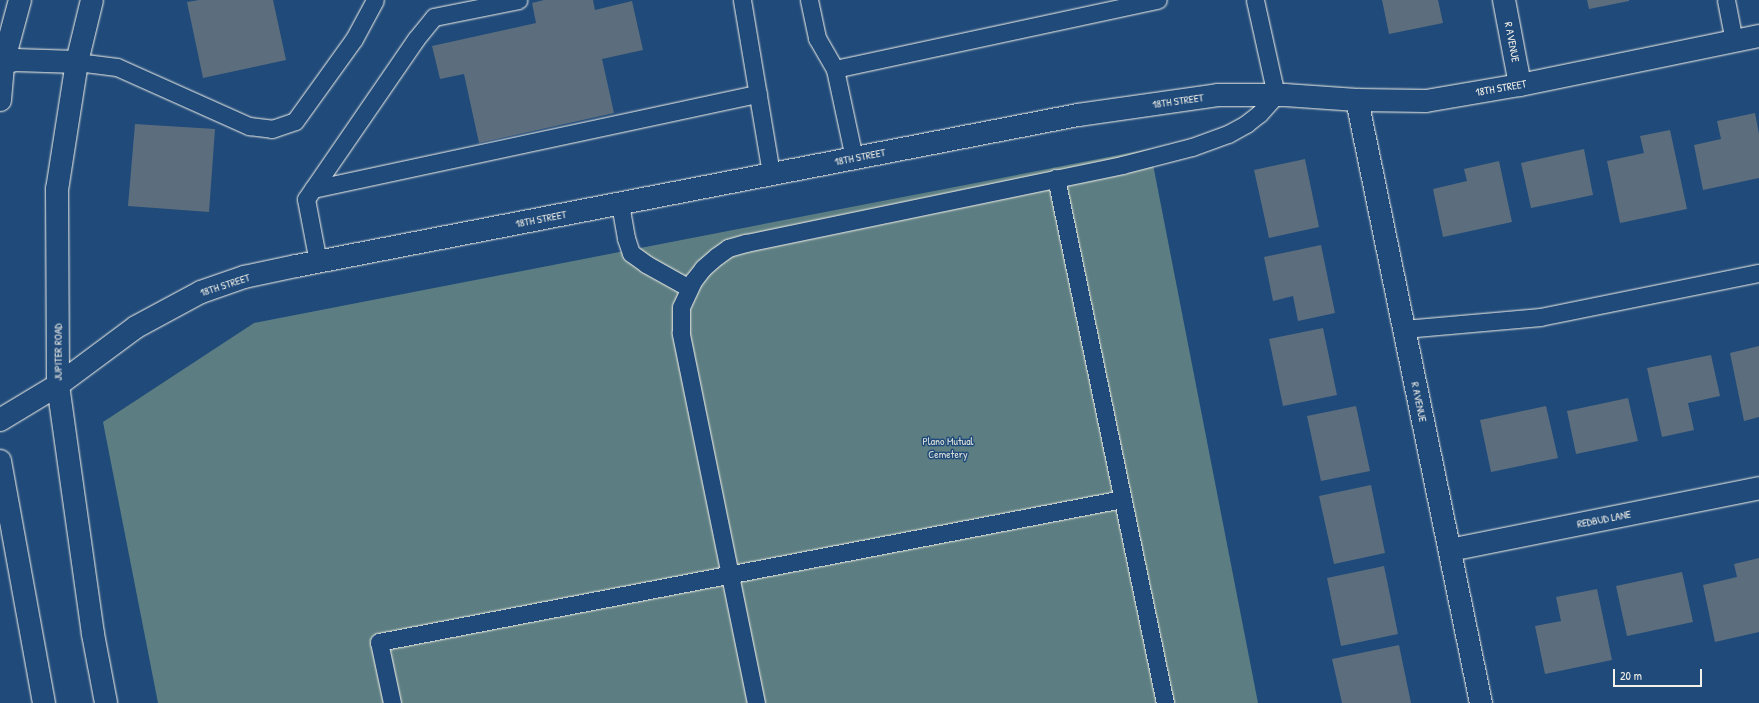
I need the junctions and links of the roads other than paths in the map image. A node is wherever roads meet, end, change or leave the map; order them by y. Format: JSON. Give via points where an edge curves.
{"nodes":[{"id":1,"x":20,"y":0,"type":"edge"},
{"id":2,"x":92,"y":0,"type":"edge"},
{"id":3,"x":374,"y":0,"type":"edge"},
{"id":4,"x":518,"y":0,"type":"edge"},
{"id":5,"x":742,"y":0,"type":"edge"},
{"id":6,"x":809,"y":0,"type":"edge"},
{"id":7,"x":1158,"y":0,"type":"edge"},
{"id":8,"x":1255,"y":0,"type":"edge"},
{"id":9,"x":1504,"y":0,"type":"edge"},
{"id":10,"x":1726,"y":0,"type":"edge"},
{"id":11,"x":1759,"y":36,"type":"edge"},
{"id":12,"x":1734,"y":41,"type":"junction"},
{"id":13,"x":77,"y":62,"type":"junction"},
{"id":14,"x":2,"y":64,"type":"edge"},
{"id":15,"x":835,"y":69,"type":"junction"},
{"id":16,"x":1520,"y":85,"type":"junction"},
{"id":17,"x":758,"y":94,"type":"junction"},
{"id":18,"x":1276,"y":95,"type":"junction"},
{"id":19,"x":0,"y":100,"type":"edge"},
{"id":20,"x":1358,"y":100,"type":"junction"},
{"id":21,"x":854,"y":158,"type":"junction"},
{"id":22,"x":771,"y":174,"type":"junction"},
{"id":23,"x":1056,"y":178,"type":"junction"},
{"id":24,"x":313,"y":189,"type":"junction"},
{"id":25,"x":620,"y":204,"type":"junction"},
{"id":26,"x":318,"y":262,"type":"junction"},
{"id":27,"x":1759,"y":273,"type":"edge"},
{"id":28,"x":689,"y":288,"type":"junction"},
{"id":29,"x":1404,"y":329,"type":"junction"},
{"id":30,"x":58,"y":386,"type":"junction"},
{"id":31,"x":0,"y":420,"type":"edge"},
{"id":32,"x":0,"y":461,"type":"edge"},
{"id":33,"x":1759,"y":488,"type":"edge"},
{"id":34,"x":1122,"y":499,"type":"junction"},
{"id":35,"x":1450,"y":550,"type":"junction"},
{"id":36,"x":730,"y":575,"type":"junction"},
{"id":37,"x":44,"y":703,"type":"edge"},
{"id":38,"x":106,"y":703,"type":"edge"},
{"id":39,"x":392,"y":703,"type":"edge"},
{"id":40,"x":756,"y":703,"type":"edge"},
{"id":41,"x":1165,"y":703,"type":"edge"},
{"id":42,"x":1481,"y":703,"type":"edge"}],
"edges":[{"from":1,"to":14,"type":"street"},
{"from":2,"to":13,"type":"street","name":"JUPITER ROAD"},
{"from":3,"to":13,"type":"lane","via":[[354,39],[295,122],[272,129],[250,126],[117,67]]},
{"from":4,"to":24,"type":"lane","via":[[434,17],[416,39]]},
{"from":5,"to":17,"type":"lane"},
{"from":6,"to":15,"type":"lane","via":[[817,38]]},
{"from":7,"to":15,"type":"lane"},
{"from":8,"to":18,"type":"lane"},
{"from":9,"to":16,"type":"street","name":"R AVENUE"},
{"from":10,"to":12,"type":"lane"},
{"from":11,"to":12,"type":"street","name":"18TH STREET"},
{"from":12,"to":16,"type":"street","name":"18TH STREET"},
{"from":13,"to":14,"type":"street","via":[[15,60]]},
{"from":13,"to":30,"type":"street","name":"JUPITER ROAD","via":[[57,189]]},
{"from":14,"to":19,"type":"street"},
{"from":15,"to":21,"type":"lane"},
{"from":16,"to":20,"type":"street","name":"18TH STREET","via":[[1426,101]]},
{"from":17,"to":22,"type":"lane"},
{"from":17,"to":24,"type":"lane"},
{"from":18,"to":20,"type":"street","name":"18TH STREET"},
{"from":18,"to":21,"type":"street","name":"18TH STREET","via":[[1218,95],[1078,115]]},
{"from":18,"to":23,"type":"lane","via":[[1259,114],[1228,134],[1160,156]]},
{"from":20,"to":29,"type":"street","name":"R AVENUE"},
{"from":21,"to":22,"type":"street","name":"18TH STREET"},
{"from":22,"to":25,"type":"street","name":"18TH STREET"},
{"from":23,"to":28,"type":"lane","via":[[734,247],[717,256],[703,268]]},
{"from":23,"to":34,"type":"lane"},
{"from":24,"to":26,"type":"lane","via":[[306,199]]},
{"from":25,"to":26,"type":"street","name":"18TH STREET"},
{"from":25,"to":28,"type":"lane","via":[[631,253]]},
{"from":26,"to":30,"type":"street","name":"18TH STREET","via":[[244,277],[201,292],[136,327]]},
{"from":27,"to":29,"type":"lane","via":[[1540,317]]},
{"from":28,"to":36,"type":"lane","via":[[681,307],[681,333]]},
{"from":29,"to":35,"type":"street","name":"R AVENUE"},
{"from":30,"to":31,"type":"street","name":"18TH STREET"},
{"from":30,"to":38,"type":"street","name":"JUPITER ROAD","via":[[93,634]]},
{"from":32,"to":37,"type":"street"},
{"from":33,"to":35,"type":"street","name":"REDBUD LANE"},
{"from":34,"to":36,"type":"lane"},
{"from":34,"to":41,"type":"lane"},
{"from":35,"to":42,"type":"street","name":"R AVENUE"},
{"from":36,"to":39,"type":"lane","via":[[379,642]]},
{"from":36,"to":40,"type":"lane"}]}
